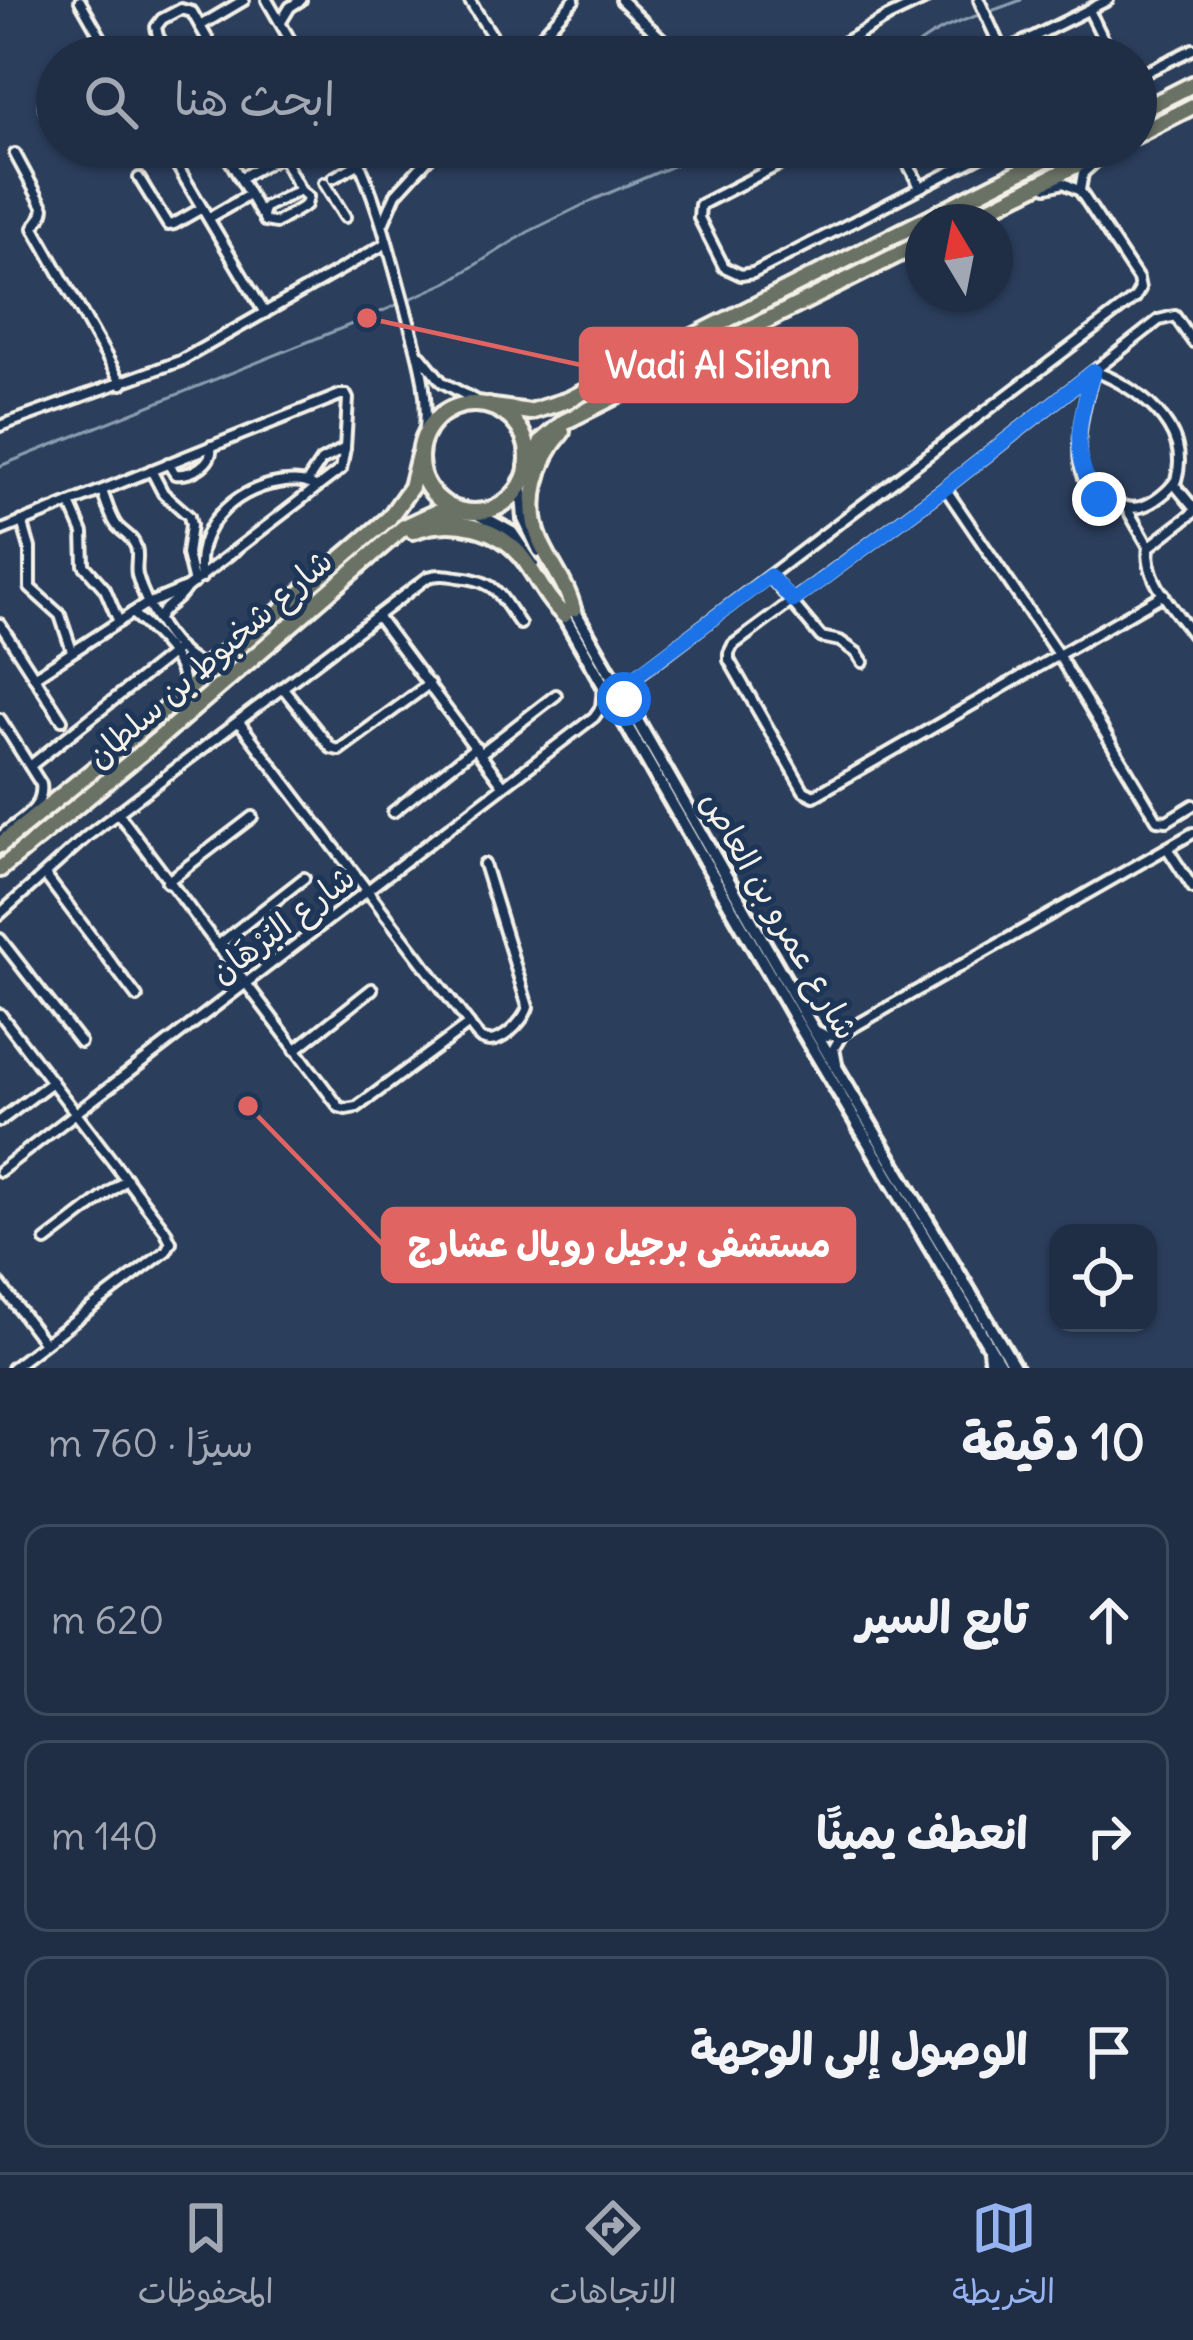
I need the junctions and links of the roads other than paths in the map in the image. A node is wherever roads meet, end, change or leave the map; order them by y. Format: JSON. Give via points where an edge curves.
{"nodes":[{"id":1,"x":244,"y":0,"type":"edge"},
{"id":2,"x":301,"y":0,"type":"edge"},
{"id":3,"x":470,"y":0,"type":"edge"},
{"id":4,"x":574,"y":0,"type":"edge"},
{"id":5,"x":621,"y":0,"type":"edge"},
{"id":6,"x":924,"y":0,"type":"edge"},
{"id":7,"x":979,"y":0,"type":"edge"},
{"id":8,"x":1108,"y":0,"type":"edge"},
{"id":9,"x":80,"y":2,"type":"edge"},
{"id":10,"x":270,"y":4,"type":"edge"},
{"id":11,"x":290,"y":7,"type":"junction"},
{"id":12,"x":1089,"y":10,"type":"junction"},
{"id":13,"x":281,"y":22,"type":"junction"},
{"id":14,"x":200,"y":26,"type":"junction"},
{"id":15,"x":98,"y":36,"type":"edge"},
{"id":16,"x":159,"y":36,"type":"edge"},
{"id":17,"x":204,"y":36,"type":"edge"},
{"id":18,"x":289,"y":36,"type":"edge"},
{"id":19,"x":493,"y":36,"type":"edge"},
{"id":20,"x":544,"y":36,"type":"edge"},
{"id":21,"x":659,"y":36,"type":"edge"},
{"id":22,"x":855,"y":36,"type":"edge"},
{"id":23,"x":995,"y":36,"type":"edge"},
{"id":24,"x":1039,"y":36,"type":"edge"},
{"id":25,"x":1102,"y":36,"type":"edge"},
{"id":26,"x":1193,"y":49,"type":"edge"},
{"id":27,"x":1157,"y":66,"type":"edge"},
{"id":28,"x":1193,"y":84,"type":"edge"},
{"id":29,"x":1157,"y":102,"type":"edge"},
{"id":30,"x":1193,"y":106,"type":"edge"},
{"id":31,"x":1157,"y":125,"type":"edge"},
{"id":32,"x":15,"y":154,"type":"dead end"},
{"id":33,"x":178,"y":168,"type":"edge"},
{"id":34,"x":234,"y":168,"type":"edge"},
{"id":35,"x":257,"y":168,"type":"edge"},
{"id":36,"x":287,"y":168,"type":"edge"},
{"id":37,"x":351,"y":168,"type":"edge"},
{"id":38,"x":362,"y":168,"type":"edge"},
{"id":39,"x":420,"y":168,"type":"edge"},
{"id":40,"x":773,"y":168,"type":"edge"},
{"id":41,"x":910,"y":168,"type":"edge"},
{"id":42,"x":958,"y":168,"type":"edge"},
{"id":43,"x":1027,"y":168,"type":"edge"},
{"id":44,"x":1070,"y":168,"type":"edge"},
{"id":45,"x":1088,"y":168,"type":"edge"},
{"id":46,"x":139,"y":178,"type":"dead end"},
{"id":47,"x":240,"y":178,"type":"junction"},
{"id":48,"x":328,"y":181,"type":"junction"},
{"id":49,"x":920,"y":187,"type":"junction"},
{"id":50,"x":401,"y":188,"type":"junction"},
{"id":51,"x":303,"y":191,"type":"junction"},
{"id":52,"x":1080,"y":191,"type":"junction"},
{"id":53,"x":249,"y":195,"type":"junction"},
{"id":54,"x":375,"y":204,"type":"junction"},
{"id":55,"x":999,"y":204,"type":"edge"},
{"id":56,"x":1013,"y":204,"type":"edge"},
{"id":57,"x":202,"y":208,"type":"junction"},
{"id":58,"x":345,"y":217,"type":"dead end"},
{"id":59,"x":208,"y":218,"type":"junction"},
{"id":60,"x":264,"y":219,"type":"junction"},
{"id":61,"x":383,"y":227,"type":"junction"},
{"id":62,"x":386,"y":243,"type":"junction"},
{"id":63,"x":905,"y":251,"type":"edge"},
{"id":64,"x":265,"y":313,"type":"junction"},
{"id":65,"x":1193,"y":342,"type":"edge"},
{"id":66,"x":415,"y":344,"type":"junction"},
{"id":67,"x":1094,"y":371,"type":"junction"},
{"id":68,"x":648,"y":381,"type":"junction"},
{"id":69,"x":122,"y":384,"type":"junction"},
{"id":70,"x":488,"y":406,"type":"junction"},
{"id":71,"x":0,"y":426,"type":"edge"},
{"id":72,"x":424,"y":436,"type":"junction"},
{"id":73,"x":211,"y":446,"type":"junction"},
{"id":74,"x":345,"y":448,"type":"junction"},
{"id":75,"x":419,"y":455,"type":"junction"},
{"id":76,"x":168,"y":463,"type":"junction"},
{"id":77,"x":151,"y":470,"type":"junction"},
{"id":78,"x":524,"y":474,"type":"junction"},
{"id":79,"x":1174,"y":484,"type":"junction"},
{"id":80,"x":311,"y":485,"type":"junction"},
{"id":81,"x":945,"y":488,"type":"junction"},
{"id":82,"x":102,"y":490,"type":"junction"},
{"id":83,"x":70,"y":503,"type":"junction"},
{"id":84,"x":1126,"y":507,"type":"junction"},
{"id":85,"x":1193,"y":510,"type":"edge"},
{"id":86,"x":469,"y":511,"type":"junction"},
{"id":87,"x":22,"y":521,"type":"junction"},
{"id":88,"x":191,"y":530,"type":"junction"},
{"id":89,"x":0,"y":531,"type":"edge"},
{"id":90,"x":206,"y":536,"type":"junction"},
{"id":91,"x":1149,"y":547,"type":"junction"},
{"id":92,"x":770,"y":576,"type":"junction"},
{"id":93,"x":194,"y":583,"type":"junction"},
{"id":94,"x":1164,"y":594,"type":"junction"},
{"id":95,"x":793,"y":601,"type":"junction"},
{"id":96,"x":150,"y":603,"type":"junction"},
{"id":97,"x":313,"y":605,"type":"junction"},
{"id":98,"x":568,"y":612,"type":"junction"},
{"id":99,"x":132,"y":614,"type":"junction"},
{"id":100,"x":377,"y":616,"type":"junction"},
{"id":101,"x":119,"y":622,"type":"junction"},
{"id":102,"x":0,"y":624,"type":"edge"},
{"id":103,"x":156,"y":624,"type":"junction"},
{"id":104,"x":520,"y":624,"type":"dead end"},
{"id":105,"x":256,"y":632,"type":"junction"},
{"id":106,"x":1193,"y":635,"type":"edge"},
{"id":107,"x":72,"y":651,"type":"junction"},
{"id":108,"x":174,"y":652,"type":"junction"},
{"id":109,"x":1059,"y":656,"type":"junction"},
{"id":110,"x":863,"y":662,"type":"dead end"},
{"id":111,"x":34,"y":677,"type":"junction"},
{"id":112,"x":632,"y":679,"type":"junction"},
{"id":113,"x":607,"y":681,"type":"junction"},
{"id":114,"x":429,"y":684,"type":"junction"},
{"id":115,"x":284,"y":688,"type":"junction"},
{"id":116,"x":183,"y":693,"type":"junction"},
{"id":117,"x":556,"y":695,"type":"dead end"},
{"id":118,"x":624,"y":699,"type":"junction"},
{"id":119,"x":594,"y":717,"type":"junction"},
{"id":120,"x":621,"y":717,"type":"junction"},
{"id":121,"x":0,"y":719,"type":"edge"},
{"id":122,"x":62,"y":720,"type":"dead end"},
{"id":123,"x":239,"y":722,"type":"junction"},
{"id":124,"x":479,"y":750,"type":"junction"},
{"id":125,"x":109,"y":757,"type":"junction"},
{"id":126,"x":30,"y":766,"type":"junction"},
{"id":127,"x":41,"y":784,"type":"junction"},
{"id":128,"x":503,"y":785,"type":"junction"},
{"id":129,"x":1193,"y":805,"type":"edge"},
{"id":130,"x":393,"y":812,"type":"dead end"},
{"id":131,"x":118,"y":813,"type":"junction"},
{"id":132,"x":252,"y":817,"type":"dead end"},
{"id":133,"x":1193,"y":833,"type":"edge"},
{"id":134,"x":0,"y":841,"type":"edge"},
{"id":135,"x":1167,"y":848,"type":"junction"},
{"id":136,"x":484,"y":864,"type":"dead end"},
{"id":137,"x":0,"y":869,"type":"edge"},
{"id":138,"x":45,"y":875,"type":"junction"},
{"id":139,"x":304,"y":878,"type":"dead end"},
{"id":140,"x":167,"y":882,"type":"junction"},
{"id":141,"x":1193,"y":888,"type":"edge"},
{"id":142,"x":367,"y":890,"type":"junction"},
{"id":143,"x":0,"y":914,"type":"edge"},
{"id":144,"x":0,"y":939,"type":"edge"},
{"id":145,"x":217,"y":946,"type":"junction"},
{"id":146,"x":244,"y":982,"type":"junction"},
{"id":147,"x":372,"y":988,"type":"dead end"},
{"id":148,"x":137,"y":998,"type":"dead end"},
{"id":149,"x":1,"y":1019,"type":"edge"},
{"id":150,"x":808,"y":1020,"type":"junction"},
{"id":151,"x":469,"y":1024,"type":"junction"},
{"id":152,"x":843,"y":1033,"type":"junction"},
{"id":153,"x":80,"y":1042,"type":"dead end"},
{"id":154,"x":295,"y":1050,"type":"junction"},
{"id":155,"x":839,"y":1071,"type":"junction"},
{"id":156,"x":52,"y":1082,"type":"junction"},
{"id":157,"x":76,"y":1111,"type":"junction"},
{"id":158,"x":0,"y":1121,"type":"edge"},
{"id":159,"x":0,"y":1171,"type":"edge"},
{"id":160,"x":127,"y":1179,"type":"junction"},
{"id":161,"x":46,"y":1240,"type":"dead end"},
{"id":162,"x":0,"y":1284,"type":"edge"},
{"id":163,"x":44,"y":1343,"type":"junction"},
{"id":164,"x":987,"y":1343,"type":"junction"},
{"id":165,"x":12,"y":1368,"type":"edge"},
{"id":166,"x":989,"y":1368,"type":"edge"},
{"id":167,"x":1002,"y":1368,"type":"edge"},
{"id":168,"x":1015,"y":1368,"type":"edge"}],
"edges":[{"from":1,"to":14,"type":"street"},
{"from":2,"to":11,"type":"street"},
{"from":3,"to":19,"type":"street"},
{"from":4,"to":20,"type":"street"},
{"from":5,"to":21,"type":"street"},
{"from":6,"to":22,"type":"street"},
{"from":7,"to":23,"type":"street"},
{"from":8,"to":12,"type":"street"},
{"from":9,"to":15,"type":"street"},
{"from":10,"to":11,"type":"street"},
{"from":10,"to":13,"type":"street"},
{"from":11,"to":13,"type":"street"},
{"from":12,"to":24,"type":"street"},
{"from":12,"to":25,"type":"street"},
{"from":13,"to":18,"type":"street"},
{"from":14,"to":16,"type":"street","via":[[184,9],[158,22]]},
{"from":14,"to":17,"type":"street"},
{"from":26,"to":27,"type":"street"},
{"from":28,"to":29,"type":"main road"},
{"from":30,"to":31,"type":"main road"},
{"from":32,"to":69,"type":"street","via":[[43,204],[35,226]]},
{"from":33,"to":57,"type":"street"},
{"from":34,"to":47,"type":"street"},
{"from":35,"to":47,"type":"street"},
{"from":36,"to":51,"type":"street"},
{"from":37,"to":48,"type":"street"},
{"from":38,"to":54,"type":"street"},
{"from":39,"to":50,"type":"street"},
{"from":40,"to":49,"type":"street","via":[[700,206],[729,271],[753,273]]},
{"from":41,"to":49,"type":"street"},
{"from":42,"to":49,"type":"street"},
{"from":43,"to":70,"type":"main road","via":[[568,400],[530,412]]},
{"from":44,"to":55,"type":"main road"},
{"from":45,"to":52,"type":"street"},
{"from":46,"to":57,"type":"street","via":[[168,225]]},
{"from":47,"to":53,"type":"street"},
{"from":48,"to":51,"type":"street"},
{"from":48,"to":58,"type":"street"},
{"from":50,"to":54,"type":"street"},
{"from":50,"to":61,"type":"street"},
{"from":51,"to":60,"type":"street","via":[[266,207]]},
{"from":51,"to":60,"type":"street","via":[[304,207],[273,224]]},
{"from":52,"to":56,"type":"street","via":[[1053,184]]},
{"from":52,"to":92,"type":"street","via":[[1138,279],[1136,298]]},
{"from":53,"to":59,"type":"street"},
{"from":53,"to":60,"type":"street"},
{"from":54,"to":61,"type":"street"},
{"from":57,"to":59,"type":"street"},
{"from":59,"to":64,"type":"street"},
{"from":61,"to":62,"type":"street"},
{"from":62,"to":64,"type":"street"},
{"from":62,"to":66,"type":"street"},
{"from":63,"to":68,"type":"main road"},
{"from":64,"to":69,"type":"street"},
{"from":65,"to":67,"type":"street","via":[[1175,316],[1159,320]]},
{"from":66,"to":70,"type":"street","via":[[442,382]]},
{"from":66,"to":72,"type":"street"},
{"from":67,"to":79,"type":"street","via":[[1146,394],[1179,431],[1185,449]]},
{"from":67,"to":81,"type":"street"},
{"from":67,"to":84,"type":"street","via":[[1078,438],[1082,466],[1099,499]]},
{"from":68,"to":78,"type":"main road","via":[[564,422]]},
{"from":68,"to":98,"type":"main road","via":[[567,428],[542,465],[536,528],[568,592]]},
{"from":69,"to":71,"type":"street"},
{"from":70,"to":72,"type":"main road","via":[[454,407]]},
{"from":70,"to":78,"type":"main road","via":[[517,425],[528,452]]},
{"from":72,"to":75,"type":"main road"},
{"from":73,"to":74,"type":"street","via":[[344,394]]},
{"from":73,"to":76,"type":"street"},
{"from":73,"to":76,"type":"street","via":[[209,460],[187,474],[175,474]]},
{"from":74,"to":80,"type":"street","via":[[321,461]]},
{"from":74,"to":80,"type":"street","via":[[341,470]]},
{"from":75,"to":86,"type":"main road","via":[[436,497]]},
{"from":75,"to":105,"type":"main road","name":"شارع شخبوط بن سلطان","via":[[398,509]]},
{"from":76,"to":77,"type":"street"},
{"from":77,"to":82,"type":"street"},
{"from":77,"to":88,"type":"street"},
{"from":78,"to":86,"type":"main road","via":[[499,506]]},
{"from":78,"to":98,"type":"main road","name":"شارع عمرو بن العاص","via":[[522,512]]},
{"from":79,"to":84,"type":"street","via":[[1144,507]]},
{"from":79,"to":85,"type":"street"},
{"from":80,"to":90,"type":"street","via":[[282,482],[247,492]]},
{"from":80,"to":93,"type":"street"},
{"from":81,"to":95,"type":"street"},
{"from":81,"to":109,"type":"street"},
{"from":82,"to":83,"type":"street"},
{"from":82,"to":96,"type":"street","via":[[114,521],[134,542]]},
{"from":83,"to":87,"type":"street"},
{"from":83,"to":101,"type":"street","via":[[83,533],[84,566]]},
{"from":84,"to":91,"type":"street"},
{"from":85,"to":91,"type":"street"},
{"from":86,"to":97,"type":"main road","name":"شارع شخبوط بن سلطان","via":[[434,513],[404,527]]},
{"from":86,"to":98,"type":"main road","name":"شارع عمرو بن العاص","via":[[516,537]]},
{"from":87,"to":89,"type":"street"},
{"from":87,"to":107,"type":"street","via":[[30,588],[60,615]]},
{"from":88,"to":90,"type":"street"},
{"from":88,"to":93,"type":"street"},
{"from":90,"to":93,"type":"street"},
{"from":91,"to":94,"type":"street","via":[[1146,561]]},
{"from":92,"to":95,"type":"street"},
{"from":92,"to":112,"type":"street"},
{"from":93,"to":96,"type":"street"},
{"from":93,"to":103,"type":"street"},
{"from":94,"to":106,"type":"street"},
{"from":94,"to":109,"type":"street"},
{"from":95,"to":109,"type":"street","via":[[733,645],[729,660],[814,796]]},
{"from":95,"to":110,"type":"street","via":[[821,637],[840,641]]},
{"from":96,"to":99,"type":"street"},
{"from":96,"to":103,"type":"street"},
{"from":97,"to":98,"type":"main road","via":[[398,539],[443,523],[511,545]]},
{"from":97,"to":137,"type":"main road","name":"شارع شخبوط بن سلطان"},
{"from":98,"to":113,"type":"main road","name":"شارع عمرو بن العاص"},
{"from":99,"to":101,"type":"street"},
{"from":99,"to":103,"type":"street"},
{"from":100,"to":104,"type":"street","via":[[440,574],[489,583]]},
{"from":100,"to":114,"type":"street"},
{"from":100,"to":115,"type":"street"},
{"from":101,"to":107,"type":"street"},
{"from":102,"to":111,"type":"street"},
{"from":103,"to":108,"type":"street"},
{"from":105,"to":108,"type":"street","via":[[203,664]]},
{"from":105,"to":116,"type":"main road","name":"شارع شخبوط بن سلطان"},
{"from":107,"to":111,"type":"street"},
{"from":108,"to":116,"type":"street"},
{"from":108,"to":126,"type":"street"},
{"from":109,"to":129,"type":"street","via":[[1157,820]]},
{"from":111,"to":122,"type":"street"},
{"from":112,"to":113,"type":"street"},
{"from":112,"to":118,"type":"street"},
{"from":113,"to":118,"type":"main road","name":"شارع عمرو بن العاص"},
{"from":113,"to":119,"type":"street"},
{"from":113,"to":120,"type":"main road","name":"شارع عمرو بن العاص"},
{"from":114,"to":115,"type":"street","via":[[339,750]]},
{"from":114,"to":124,"type":"street"},
{"from":115,"to":123,"type":"street"},
{"from":116,"to":125,"type":"main road","name":"شارع شخبوط بن سلطان"},
{"from":117,"to":124,"type":"street"},
{"from":118,"to":150,"type":"main road","name":"شارع عمرو بن العاص"},
{"from":119,"to":120,"type":"street"},
{"from":119,"to":128,"type":"street","name":"شارع البُرْهَان"},
{"from":120,"to":164,"type":"main road","name":"شارع عمرو بن العاص"},
{"from":121,"to":126,"type":"street"},
{"from":123,"to":131,"type":"street"},
{"from":123,"to":142,"type":"street"},
{"from":124,"to":128,"type":"street"},
{"from":124,"to":130,"type":"street"},
{"from":125,"to":127,"type":"street","via":[[61,789]]},
{"from":125,"to":134,"type":"main road","name":"شارع شخبوط بن سلطان"},
{"from":126,"to":127,"type":"street"},
{"from":127,"to":134,"type":"street","via":[[40,802]]},
{"from":128,"to":142,"type":"street","name":"شارع البُرْهَان"},
{"from":131,"to":138,"type":"street"},
{"from":131,"to":140,"type":"street"},
{"from":132,"to":140,"type":"street"},
{"from":133,"to":135,"type":"street"},
{"from":135,"to":141,"type":"street"},
{"from":135,"to":152,"type":"street"},
{"from":136,"to":151,"type":"street","via":[[528,1010],[494,1041]]},
{"from":138,"to":143,"type":"street"},
{"from":138,"to":148,"type":"street"},
{"from":139,"to":145,"type":"street"},
{"from":140,"to":145,"type":"street"},
{"from":142,"to":146,"type":"street","name":"شارع البُرْهَان"},
{"from":142,"to":151,"type":"street"},
{"from":144,"to":153,"type":"street"},
{"from":145,"to":146,"type":"street"},
{"from":146,"to":154,"type":"street"},
{"from":146,"to":157,"type":"street","name":"شارع البُرْهَان"},
{"from":147,"to":154,"type":"street"},
{"from":149,"to":156,"type":"street"},
{"from":150,"to":152,"type":"street","via":[[822,1035]]},
{"from":150,"to":155,"type":"main road","name":"شارع عمرو بن العاص"},
{"from":151,"to":154,"type":"street","via":[[350,1109],[337,1105]]},
{"from":152,"to":155,"type":"street","via":[[834,1048]]},
{"from":155,"to":168,"type":"main road","name":"شارع عمرو بن العاص"},
{"from":156,"to":157,"type":"street"},
{"from":156,"to":158,"type":"street"},
{"from":157,"to":159,"type":"street","name":"شارع البُرْهَان"},
{"from":157,"to":160,"type":"street"},
{"from":160,"to":161,"type":"street"},
{"from":160,"to":163,"type":"street","via":[[170,1247]]},
{"from":162,"to":163,"type":"street"},
{"from":163,"to":165,"type":"street"},
{"from":164,"to":166,"type":"street"},
{"from":164,"to":167,"type":"main road","name":"شارع عمرو بن العاص"}]}
